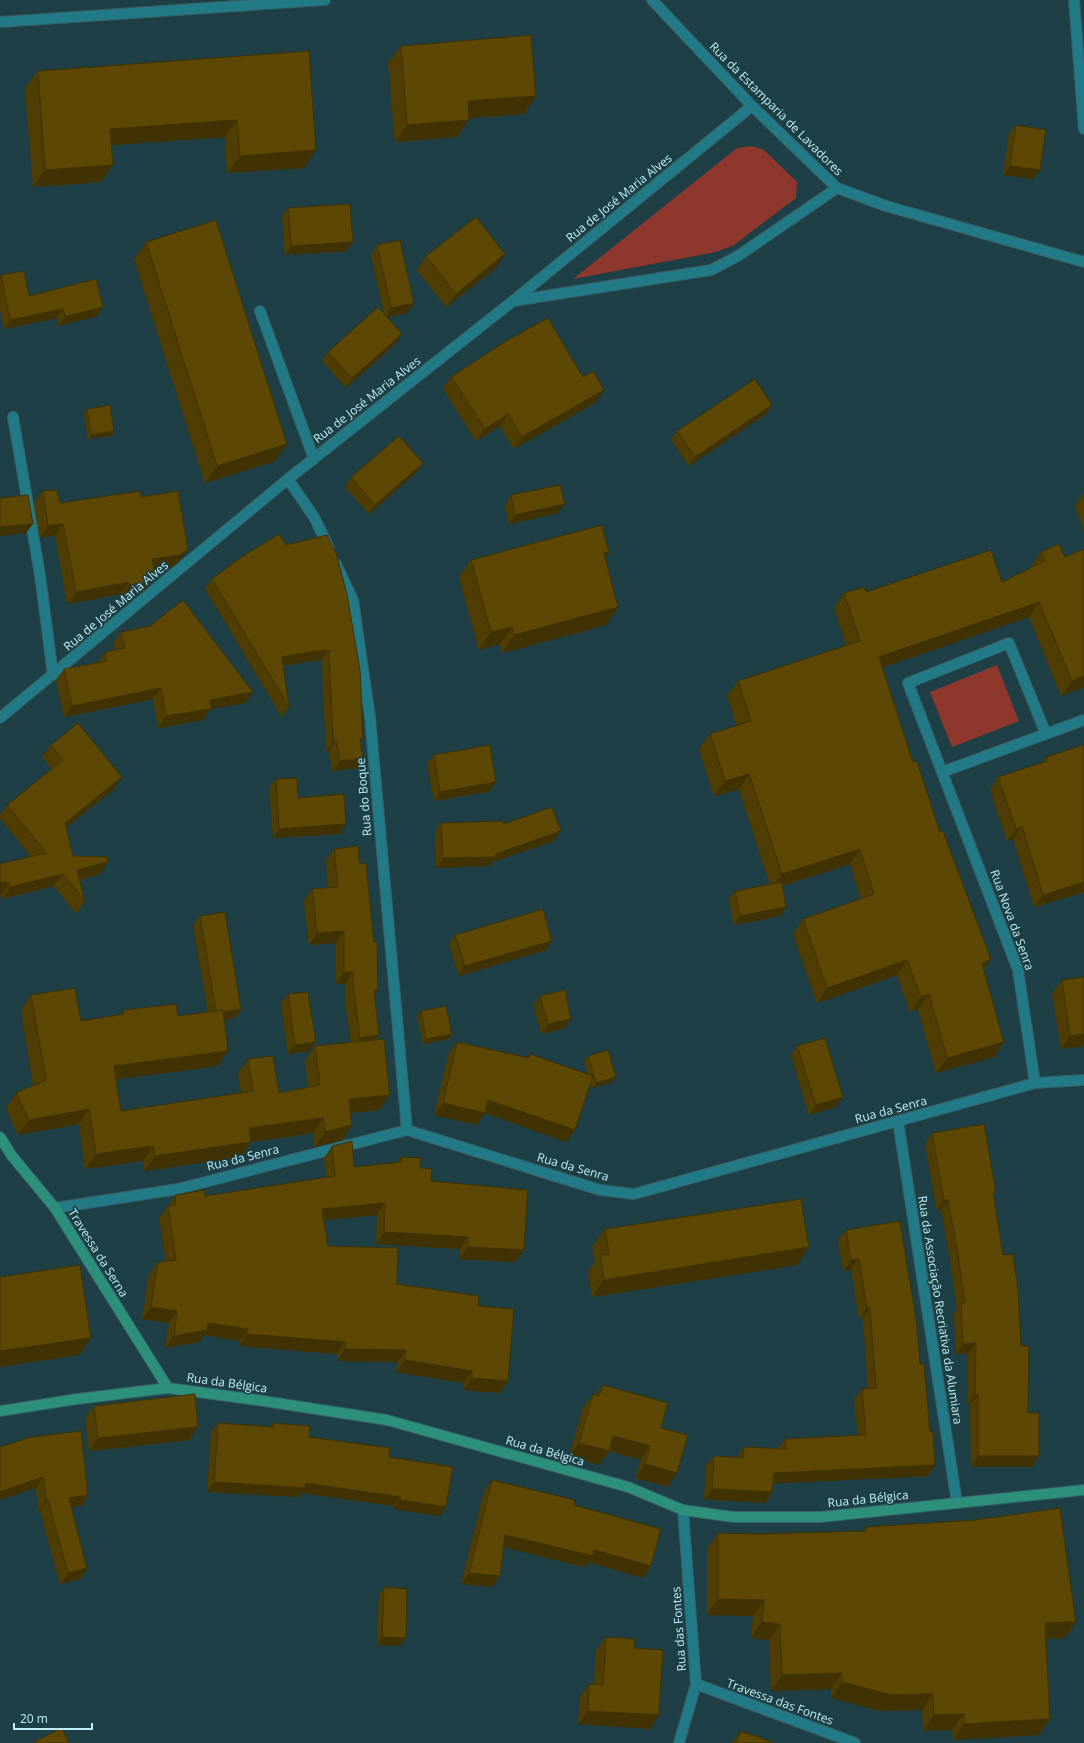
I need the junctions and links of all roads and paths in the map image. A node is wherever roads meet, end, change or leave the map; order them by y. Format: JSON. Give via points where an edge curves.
{"nodes":[{"id":1,"x":325,"y":0,"type":"edge"},
{"id":2,"x":652,"y":0,"type":"edge"},
{"id":3,"x":1074,"y":0,"type":"edge"},
{"id":4,"x":0,"y":22,"type":"edge"},
{"id":5,"x":752,"y":106,"type":"junction"},
{"id":6,"x":1084,"y":129,"type":"edge"},
{"id":7,"x":837,"y":188,"type":"junction"},
{"id":8,"x":1084,"y":262,"type":"edge"},
{"id":9,"x":513,"y":301,"type":"junction"},
{"id":10,"x":260,"y":310,"type":"dead end"},
{"id":11,"x":13,"y":417,"type":"dead end"},
{"id":12,"x":314,"y":459,"type":"junction"},
{"id":13,"x":288,"y":479,"type":"junction"},
{"id":14,"x":53,"y":674,"type":"junction"},
{"id":15,"x":0,"y":718,"type":"edge"},
{"id":16,"x":1084,"y":720,"type":"edge"},
{"id":17,"x":1046,"y":734,"type":"junction"},
{"id":18,"x":942,"y":772,"type":"junction"},
{"id":19,"x":1084,"y":1080,"type":"edge"},
{"id":20,"x":1035,"y":1083,"type":"junction"},
{"id":21,"x":898,"y":1121,"type":"junction"},
{"id":22,"x":407,"y":1130,"type":"junction"},
{"id":23,"x":0,"y":1137,"type":"edge"},
{"id":24,"x":55,"y":1208,"type":"junction"},
{"id":25,"x":168,"y":1388,"type":"junction"},
{"id":26,"x":0,"y":1412,"type":"edge"},
{"id":27,"x":1084,"y":1490,"type":"edge"},
{"id":28,"x":957,"y":1503,"type":"junction"},
{"id":29,"x":683,"y":1510,"type":"junction"},
{"id":30,"x":696,"y":1684,"type":"junction"},
{"id":31,"x":679,"y":1743,"type":"edge"},
{"id":32,"x":855,"y":1743,"type":"edge"}],
"edges":[{"from":1,"to":4,"type":"street"},
{"from":2,"to":5,"type":"street","name":"Rua da Estamparia de Lavadores"},
{"from":3,"to":6,"type":"street"},
{"from":5,"to":7,"type":"street","name":"Rua da Estamparia de Lavadores"},
{"from":5,"to":9,"type":"street","name":"Rua de José Maria Alves"},
{"from":7,"to":8,"type":"street","name":"Rua da Estamparia de Lavadores","via":[[886,206]]},
{"from":7,"to":9,"type":"street","via":[[738,256],[712,270]]},
{"from":9,"to":12,"type":"street","name":"Rua de José Maria Alves"},
{"from":10,"to":12,"type":"street"},
{"from":11,"to":14,"type":"street","via":[[40,575]]},
{"from":12,"to":13,"type":"street","name":"Rua de José Maria Alves"},
{"from":13,"to":14,"type":"street","name":"Rua de José Maria Alves"},
{"from":13,"to":22,"type":"street","name":"Rua do Boque","via":[[314,517],[353,600],[370,717]]},
{"from":14,"to":15,"type":"street","name":"Rua de José Maria Alves"},
{"from":16,"to":17,"type":"street"},
{"from":17,"to":18,"type":"street"},
{"from":17,"to":18,"type":"street","name":"Rua Nova da Senra","via":[[1009,643],[908,683]]},
{"from":18,"to":20,"type":"street","name":"Rua Nova da Senra","via":[[1018,970]]},
{"from":19,"to":20,"type":"street","name":"Rua da Senra"},
{"from":20,"to":21,"type":"street","name":"Rua da Senra"},
{"from":21,"to":22,"type":"street","name":"Rua da Senra","via":[[634,1194],[600,1190]]},
{"from":21,"to":28,"type":"street","name":"Rua da Associação Recriativa da Alumiara"},
{"from":22,"to":24,"type":"street","name":"Rua da Senra","via":[[178,1188]]},
{"from":23,"to":24,"type":"main road","name":"Travessa da Serna","via":[[12,1156]]},
{"from":24,"to":25,"type":"main road","name":"Travessa da Serna"},
{"from":25,"to":26,"type":"main road","name":"Rua da Bélgica"},
{"from":25,"to":29,"type":"main road","name":"Rua da Bélgica","via":[[387,1420],[628,1487]]},
{"from":27,"to":28,"type":"main road","name":"Rua da Bélgica"},
{"from":28,"to":29,"type":"main road","name":"Rua da Bélgica","via":[[821,1517],[733,1517]]},
{"from":29,"to":30,"type":"street","name":"Rua das Fontes"},
{"from":30,"to":31,"type":"street","name":"Rua das Fontes"},
{"from":30,"to":32,"type":"street","name":"Travessa das Fontes"}]}
